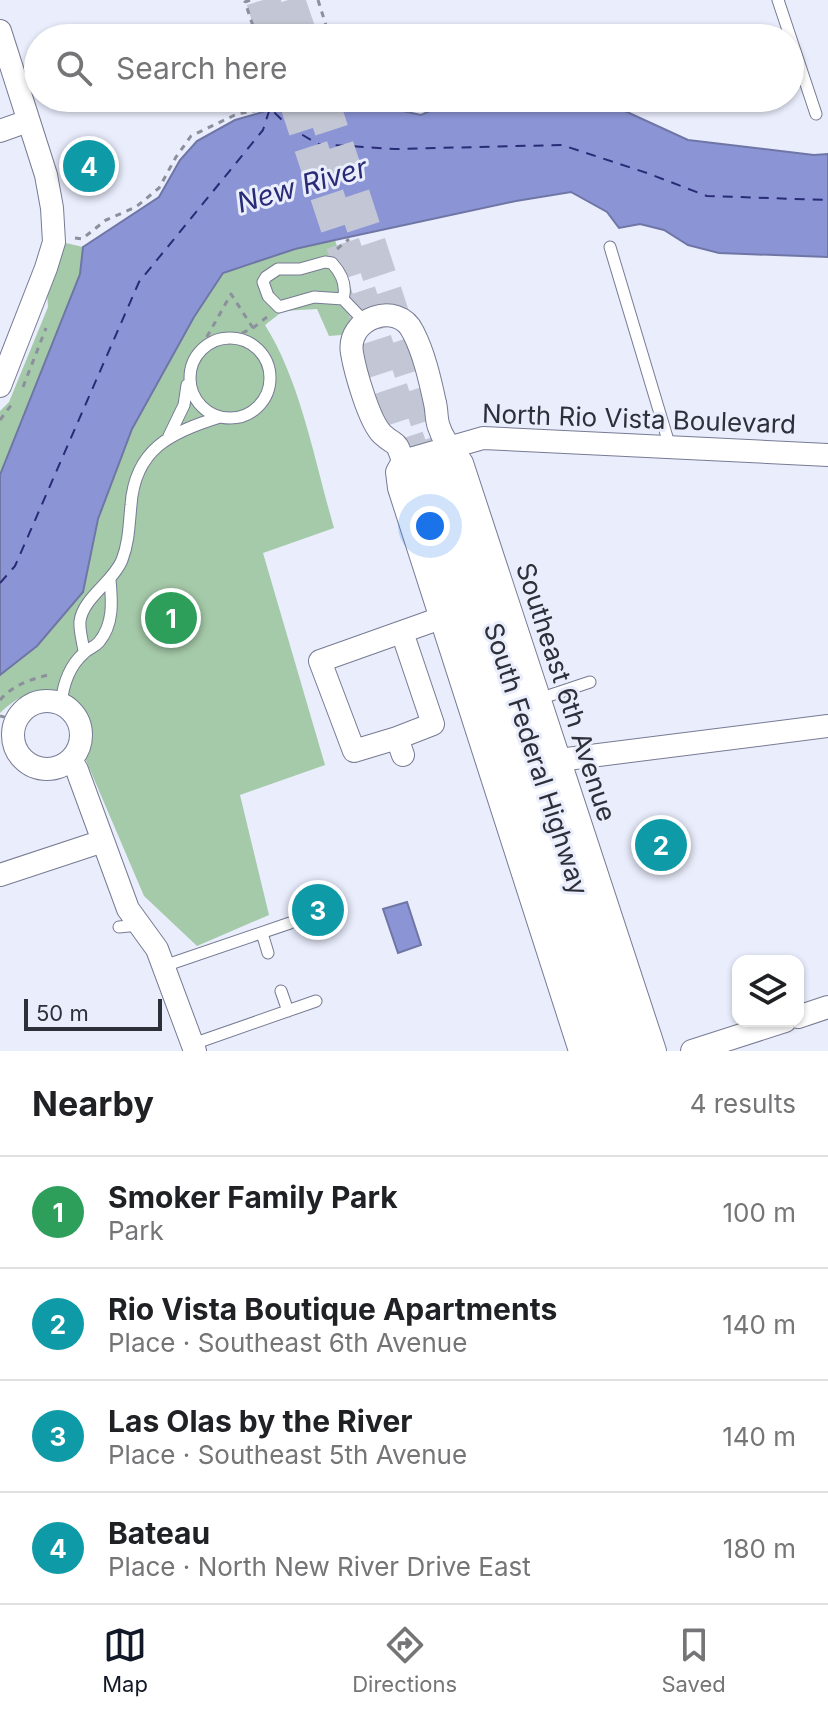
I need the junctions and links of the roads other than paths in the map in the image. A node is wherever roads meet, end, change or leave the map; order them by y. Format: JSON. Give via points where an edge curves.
{"nodes":[{"id":1,"x":778,"y":0,"type":"edge"},
{"id":2,"x":786,"y":24,"type":"edge"},
{"id":3,"x":0,"y":31,"type":"edge"},
{"id":4,"x":804,"y":78,"type":"edge"},
{"id":5,"x":24,"y":108,"type":"edge"},
{"id":6,"x":25,"y":112,"type":"edge"},
{"id":7,"x":816,"y":114,"type":"dead end"},
{"id":8,"x":28,"y":121,"type":"junction"},
{"id":9,"x":0,"y":131,"type":"edge"},
{"id":10,"x":610,"y":247,"type":"dead end"},
{"id":11,"x":343,"y":299,"type":"junction"},
{"id":12,"x":365,"y":322,"type":"junction"},
{"id":13,"x":188,"y":377,"type":"junction"},
{"id":14,"x":0,"y":386,"type":"edge"},
{"id":15,"x":220,"y":417,"type":"junction"},
{"id":16,"x":167,"y":440,"type":"junction"},
{"id":17,"x":670,"y":447,"type":"junction"},
{"id":18,"x":828,"y":455,"type":"edge"},
{"id":19,"x":428,"y":463,"type":"junction"},
{"id":20,"x":110,"y":580,"type":"junction"},
{"id":21,"x":441,"y":618,"type":"junction"},
{"id":22,"x":402,"y":632,"type":"junction"},
{"id":23,"x":84,"y":652,"type":"junction"},
{"id":24,"x":590,"y":682,"type":"dead end"},
{"id":25,"x":539,"y":699,"type":"junction"},
{"id":26,"x":61,"y":704,"type":"junction"},
{"id":27,"x":8,"y":726,"type":"edge"},
{"id":28,"x":828,"y":726,"type":"edge"},
{"id":29,"x":71,"y":760,"type":"junction"},
{"id":30,"x":559,"y":760,"type":"junction"},
{"id":31,"x":103,"y":841,"type":"junction"},
{"id":32,"x":0,"y":875,"type":"edge"},
{"id":33,"x":290,"y":923,"type":"dead end"},
{"id":34,"x":262,"y":933,"type":"junction"},
{"id":35,"x":268,"y":953,"type":"dead end"},
{"id":36,"x":164,"y":966,"type":"junction"},
{"id":37,"x":281,"y":991,"type":"dead end"},
{"id":38,"x":316,"y":1001,"type":"dead end"},
{"id":39,"x":828,"y":1007,"type":"edge"},
{"id":40,"x":288,"y":1011,"type":"junction"},
{"id":41,"x":804,"y":1015,"type":"edge"},
{"id":42,"x":766,"y":1027,"type":"edge"},
{"id":43,"x":194,"y":1048,"type":"edge"},
{"id":44,"x":580,"y":1051,"type":"edge"},
{"id":45,"x":603,"y":1051,"type":"edge"},
{"id":46,"x":630,"y":1051,"type":"edge"},
{"id":47,"x":655,"y":1051,"type":"edge"},
{"id":48,"x":692,"y":1051,"type":"edge"}],
"edges":[{"from":1,"to":2,"type":"lane"},
{"from":3,"to":5,"type":"street"},
{"from":4,"to":7,"type":"lane"},
{"from":6,"to":8,"type":"street"},
{"from":8,"to":9,"type":"street"},
{"from":8,"to":14,"type":"street","via":[[46,175],[54,242]]},
{"from":10,"to":17,"type":"lane"},
{"from":11,"to":11,"type":"lane","via":[[314,297],[279,307],[263,282],[278,269],[332,263],[346,290]]},
{"from":11,"to":12,"type":"lane"},
{"from":12,"to":19,"type":"street","via":[[354,335],[352,350],[372,418],[382,433]]},
{"from":12,"to":19,"type":"street","via":[[390,315],[413,329],[438,427]]},
{"from":13,"to":15,"type":"lane","via":[[201,407]]},
{"from":13,"to":15,"type":"lane","via":[[195,358],[214,341],[231,338],[262,354],[270,379],[261,404],[238,418]]},
{"from":13,"to":16,"type":"lane","via":[[184,405]]},
{"from":15,"to":16,"type":"lane"},
{"from":16,"to":20,"type":"lane","via":[[143,461],[134,478],[128,541]]},
{"from":17,"to":18,"type":"street","name":"North Rio Vista Boulevard"},
{"from":17,"to":19,"type":"street","name":"North Rio Vista Boulevard","via":[[483,438]]},
{"from":19,"to":21,"type":"street","via":[[397,472]]},
{"from":19,"to":25,"type":"street","name":"Southeast 6th Avenue","via":[[462,463]]},
{"from":19,"to":45,"type":"main road","name":"South Federal Highway"},
{"from":19,"to":46,"type":"main road","name":"South Federal Highway"},
{"from":20,"to":23,"type":"lane","via":[[83,612]]},
{"from":20,"to":23,"type":"lane","via":[[110,622],[98,644]]},
{"from":21,"to":22,"type":"street"},
{"from":21,"to":44,"type":"street"},
{"from":22,"to":22,"type":"street","via":[[320,661],[354,751],[400,746],[433,724]]},
{"from":23,"to":26,"type":"lane","via":[[68,674]]},
{"from":24,"to":25,"type":"lane"},
{"from":25,"to":30,"type":"street","name":"Southeast 6th Avenue"},
{"from":26,"to":27,"type":"street","via":[[39,702]]},
{"from":26,"to":29,"type":"street","via":[[81,727]]},
{"from":27,"to":29,"type":"street","via":[[19,755],[38,768],[50,770]]},
{"from":28,"to":30,"type":"street"},
{"from":29,"to":31,"type":"street"},
{"from":30,"to":47,"type":"street","name":"Southeast 6th Avenue"},
{"from":31,"to":32,"type":"street"},
{"from":31,"to":36,"type":"street","via":[[128,909],[129,926],[157,949]]},
{"from":33,"to":34,"type":"lane"},
{"from":34,"to":35,"type":"lane"},
{"from":34,"to":36,"type":"lane"},
{"from":36,"to":43,"type":"street"},
{"from":37,"to":40,"type":"lane"},
{"from":38,"to":40,"type":"lane"},
{"from":39,"to":41,"type":"street"},
{"from":40,"to":43,"type":"lane"},
{"from":42,"to":48,"type":"street"}]}
